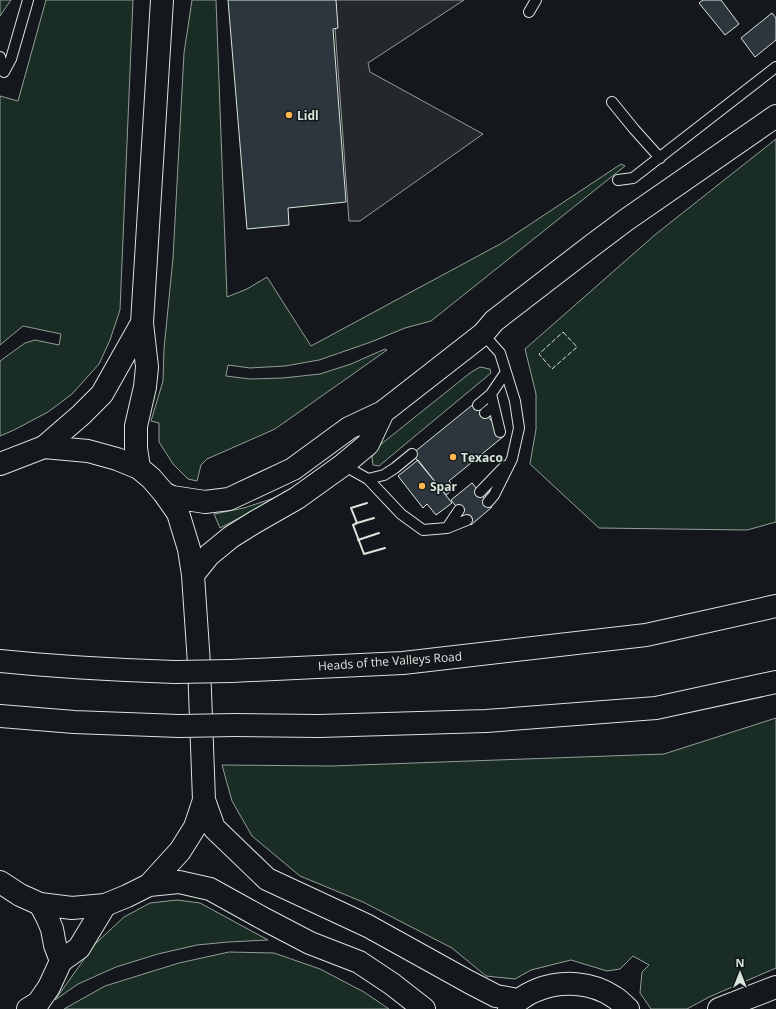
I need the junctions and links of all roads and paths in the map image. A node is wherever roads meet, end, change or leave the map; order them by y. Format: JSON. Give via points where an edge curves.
{"nodes":[{"id":1,"x":28,"y":0,"type":"edge"},
{"id":2,"x":162,"y":0,"type":"edge"},
{"id":3,"x":536,"y":0,"type":"edge"},
{"id":4,"x":529,"y":12,"type":"dead end"},
{"id":5,"x":0,"y":57,"type":"edge"},
{"id":6,"x":776,"y":67,"type":"edge"},
{"id":7,"x":612,"y":102,"type":"dead end"},
{"id":8,"x":776,"y":116,"type":"edge"},
{"id":9,"x":660,"y":158,"type":"junction"},
{"id":10,"x":618,"y":180,"type":"dead end"},
{"id":11,"x":142,"y":323,"type":"junction"},
{"id":12,"x":483,"y":334,"type":"junction"},
{"id":13,"x":506,"y":372,"type":"junction"},
{"id":14,"x":491,"y":394,"type":"junction"},
{"id":15,"x":478,"y":405,"type":"dead end"},
{"id":16,"x":494,"y":406,"type":"junction"},
{"id":17,"x":383,"y":412,"type":"junction"},
{"id":18,"x":485,"y":413,"type":"dead end"},
{"id":19,"x":500,"y":432,"type":"dead end"},
{"id":20,"x":44,"y":446,"type":"junction"},
{"id":21,"x":412,"y":454,"type":"dead end"},
{"id":22,"x":512,"y":459,"type":"junction"},
{"id":23,"x":0,"y":464,"type":"edge"},
{"id":24,"x":343,"y":465,"type":"junction"},
{"id":25,"x":139,"y":468,"type":"junction"},
{"id":26,"x":368,"y":479,"type":"junction"},
{"id":27,"x":480,"y":492,"type":"dead end"},
{"id":28,"x":164,"y":493,"type":"junction"},
{"id":29,"x":488,"y":502,"type":"dead end"},
{"id":30,"x":459,"y":510,"type":"dead end"},
{"id":31,"x":467,"y":520,"type":"dead end"},
{"id":32,"x":447,"y":528,"type":"junction"},
{"id":33,"x":193,"y":575,"type":"junction"},
{"id":34,"x":776,"y":606,"type":"edge"},
{"id":35,"x":0,"y":661,"type":"edge"},
{"id":36,"x":776,"y":682,"type":"edge"},
{"id":37,"x":0,"y":716,"type":"edge"},
{"id":38,"x":204,"y":800,"type":"junction"},
{"id":39,"x":0,"y":882,"type":"edge"},
{"id":40,"x":149,"y":885,"type":"junction"},
{"id":41,"x":40,"y":904,"type":"junction"},
{"id":42,"x":105,"y":905,"type":"junction"},
{"id":43,"x":61,"y":961,"type":"junction"},
{"id":44,"x":776,"y":987,"type":"edge"},
{"id":45,"x":514,"y":1005,"type":"edge"},
{"id":46,"x":28,"y":1009,"type":"edge"},
{"id":47,"x":424,"y":1009,"type":"edge"},
{"id":48,"x":628,"y":1009,"type":"edge"},
{"id":49,"x":719,"y":1009,"type":"edge"}],
"edges":[{"from":1,"to":5,"type":"lane","via":[[11,59],[4,72]]},
{"from":2,"to":11,"type":"main road"},
{"from":3,"to":4,"type":"lane"},
{"from":6,"to":9,"type":"lane"},
{"from":7,"to":9,"type":"lane"},
{"from":8,"to":12,"type":"main road","via":[[590,247],[494,321]]},
{"from":9,"to":10,"type":"lane","via":[[633,178]]},
{"from":11,"to":20,"type":"main road","via":[[102,394],[81,416]]},
{"from":11,"to":25,"type":"main road","via":[[147,367],[136,426]]},
{"from":12,"to":13,"type":"lane","via":[[500,353]]},
{"from":12,"to":17,"type":"main road"},
{"from":13,"to":14,"type":"lane"},
{"from":13,"to":22,"type":"lane","via":[[516,401],[519,428]]},
{"from":14,"to":15,"type":"lane"},
{"from":14,"to":16,"type":"lane"},
{"from":16,"to":18,"type":"lane"},
{"from":16,"to":19,"type":"lane","via":[[495,422]]},
{"from":17,"to":24,"type":"main road","via":[[368,444]]},
{"from":17,"to":28,"type":"main road","via":[[349,428],[293,469],[229,499],[205,502]]},
{"from":20,"to":23,"type":"main road"},
{"from":20,"to":25,"type":"main road","via":[[88,451]]},
{"from":21,"to":26,"type":"lane","via":[[384,475]]},
{"from":22,"to":27,"type":"lane"},
{"from":22,"to":29,"type":"lane","via":[[494,496]]},
{"from":24,"to":26,"type":"lane"},
{"from":24,"to":33,"type":"main road","via":[[297,498],[231,536],[208,555]]},
{"from":25,"to":28,"type":"main road"},
{"from":26,"to":32,"type":"lane","via":[[401,514],[423,530]]},
{"from":28,"to":33,"type":"main road","via":[[178,513],[189,549]]},
{"from":30,"to":32,"type":"lane"},
{"from":31,"to":32,"type":"lane"},
{"from":33,"to":38,"type":"main road"},
{"from":34,"to":35,"type":"main road","name":"Heads of the Valleys Road","bridge":true,"via":[[646,635],[403,663],[175,672]]},
{"from":36,"to":37,"type":"main road","bridge":true,"via":[[656,708],[486,721],[319,726],[179,726]]},
{"from":38,"to":40,"type":"main road","via":[[196,827],[180,851]]},
{"from":38,"to":45,"type":"main road","via":[[214,828],[267,879],[368,926]]},
{"from":39,"to":41,"type":"main road"},
{"from":40,"to":42,"type":"main road"},
{"from":40,"to":47,"type":"main road","via":[[179,882],[210,889],[310,943],[359,962]]},
{"from":41,"to":42,"type":"main road","via":[[72,908]]},
{"from":41,"to":43,"type":"main road","via":[[52,929]]},
{"from":42,"to":43,"type":"main road","via":[[79,948]]},
{"from":43,"to":46,"type":"main road","via":[[49,987],[38,1003]]},
{"from":44,"to":49,"type":"main road"},
{"from":45,"to":48,"type":"main road","via":[[536,990],[556,984],[576,984],[596,988],[614,997]]}]}
